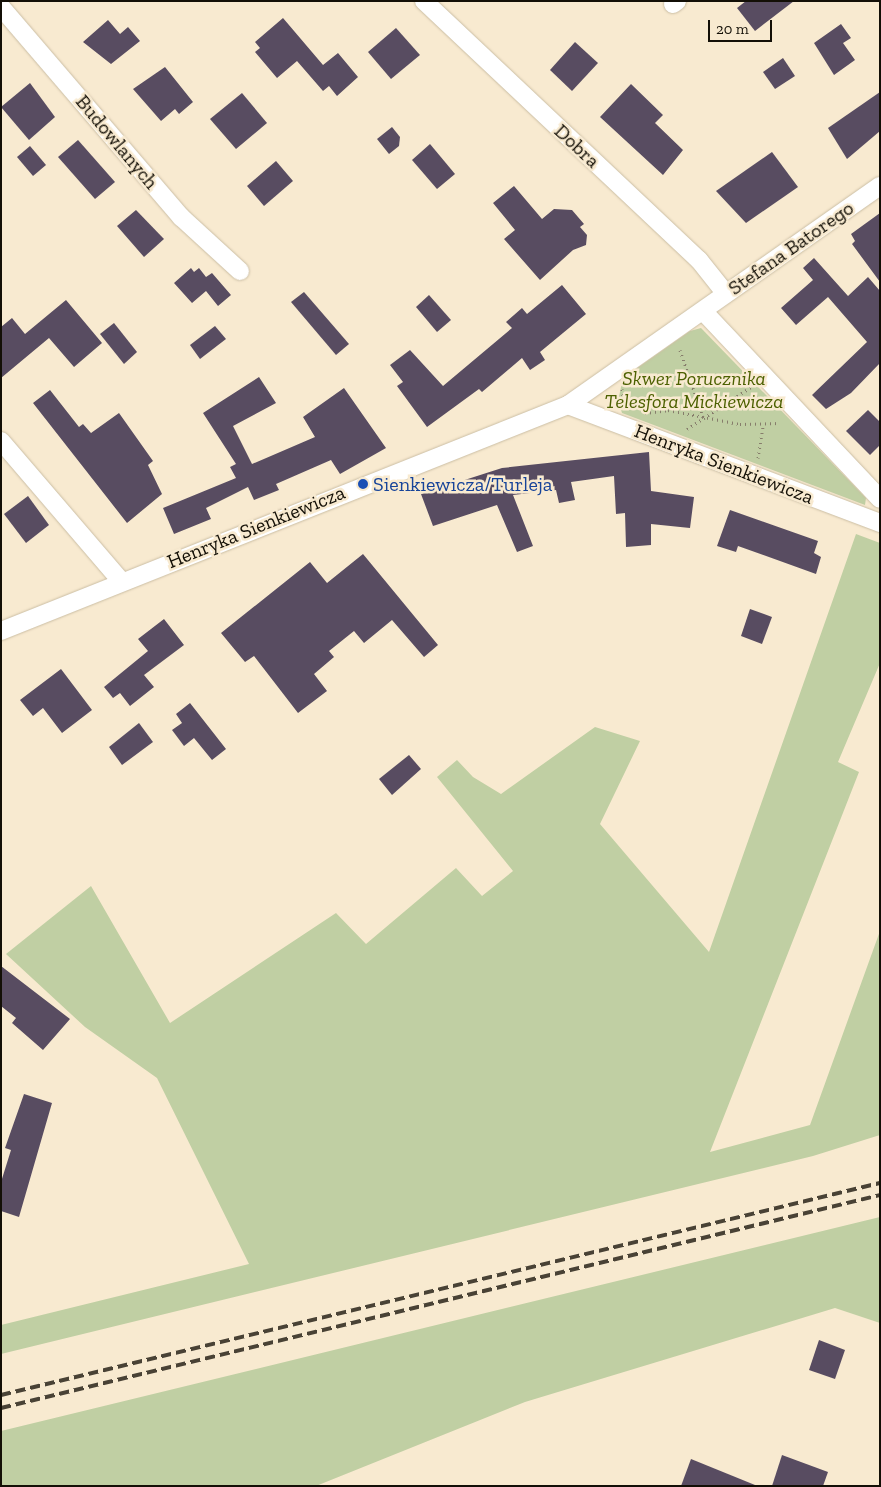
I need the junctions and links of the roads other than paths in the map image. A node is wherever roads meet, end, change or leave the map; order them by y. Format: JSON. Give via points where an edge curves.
{"nodes":[{"id":1,"x":424,"y":1,"type":"edge"},
{"id":2,"x":1,"y":8,"type":"edge"},
{"id":3,"x":880,"y":186,"type":"edge"},
{"id":4,"x":240,"y":270,"type":"dead end"},
{"id":5,"x":726,"y":294,"type":"junction"},
{"id":6,"x":703,"y":311,"type":"junction"},
{"id":7,"x":568,"y":405,"type":"junction"},
{"id":8,"x":1,"y":441,"type":"edge"},
{"id":9,"x":880,"y":499,"type":"edge"},
{"id":10,"x":880,"y":523,"type":"edge"},
{"id":11,"x":121,"y":581,"type":"junction"},
{"id":12,"x":1,"y":630,"type":"edge"}],
"edges":[{"from":1,"to":5,"type":"street","name":"Dobra","via":[[704,266]]},
{"from":2,"to":4,"type":"street","name":"Budowlanych","via":[[181,217]]},
{"from":3,"to":5,"type":"street","name":"Stefana Batorego"},
{"from":5,"to":6,"type":"street","name":"Stefana Batorego"},
{"from":6,"to":7,"type":"street","name":"Henryka Sienkiewicza"},
{"from":6,"to":9,"type":"street"},
{"from":7,"to":10,"type":"street","name":"Henryka Sienkiewicza"},
{"from":7,"to":11,"type":"street","name":"Henryka Sienkiewicza"},
{"from":8,"to":11,"type":"street"},
{"from":11,"to":12,"type":"street","name":"Henryka Sienkiewicza"}]}
